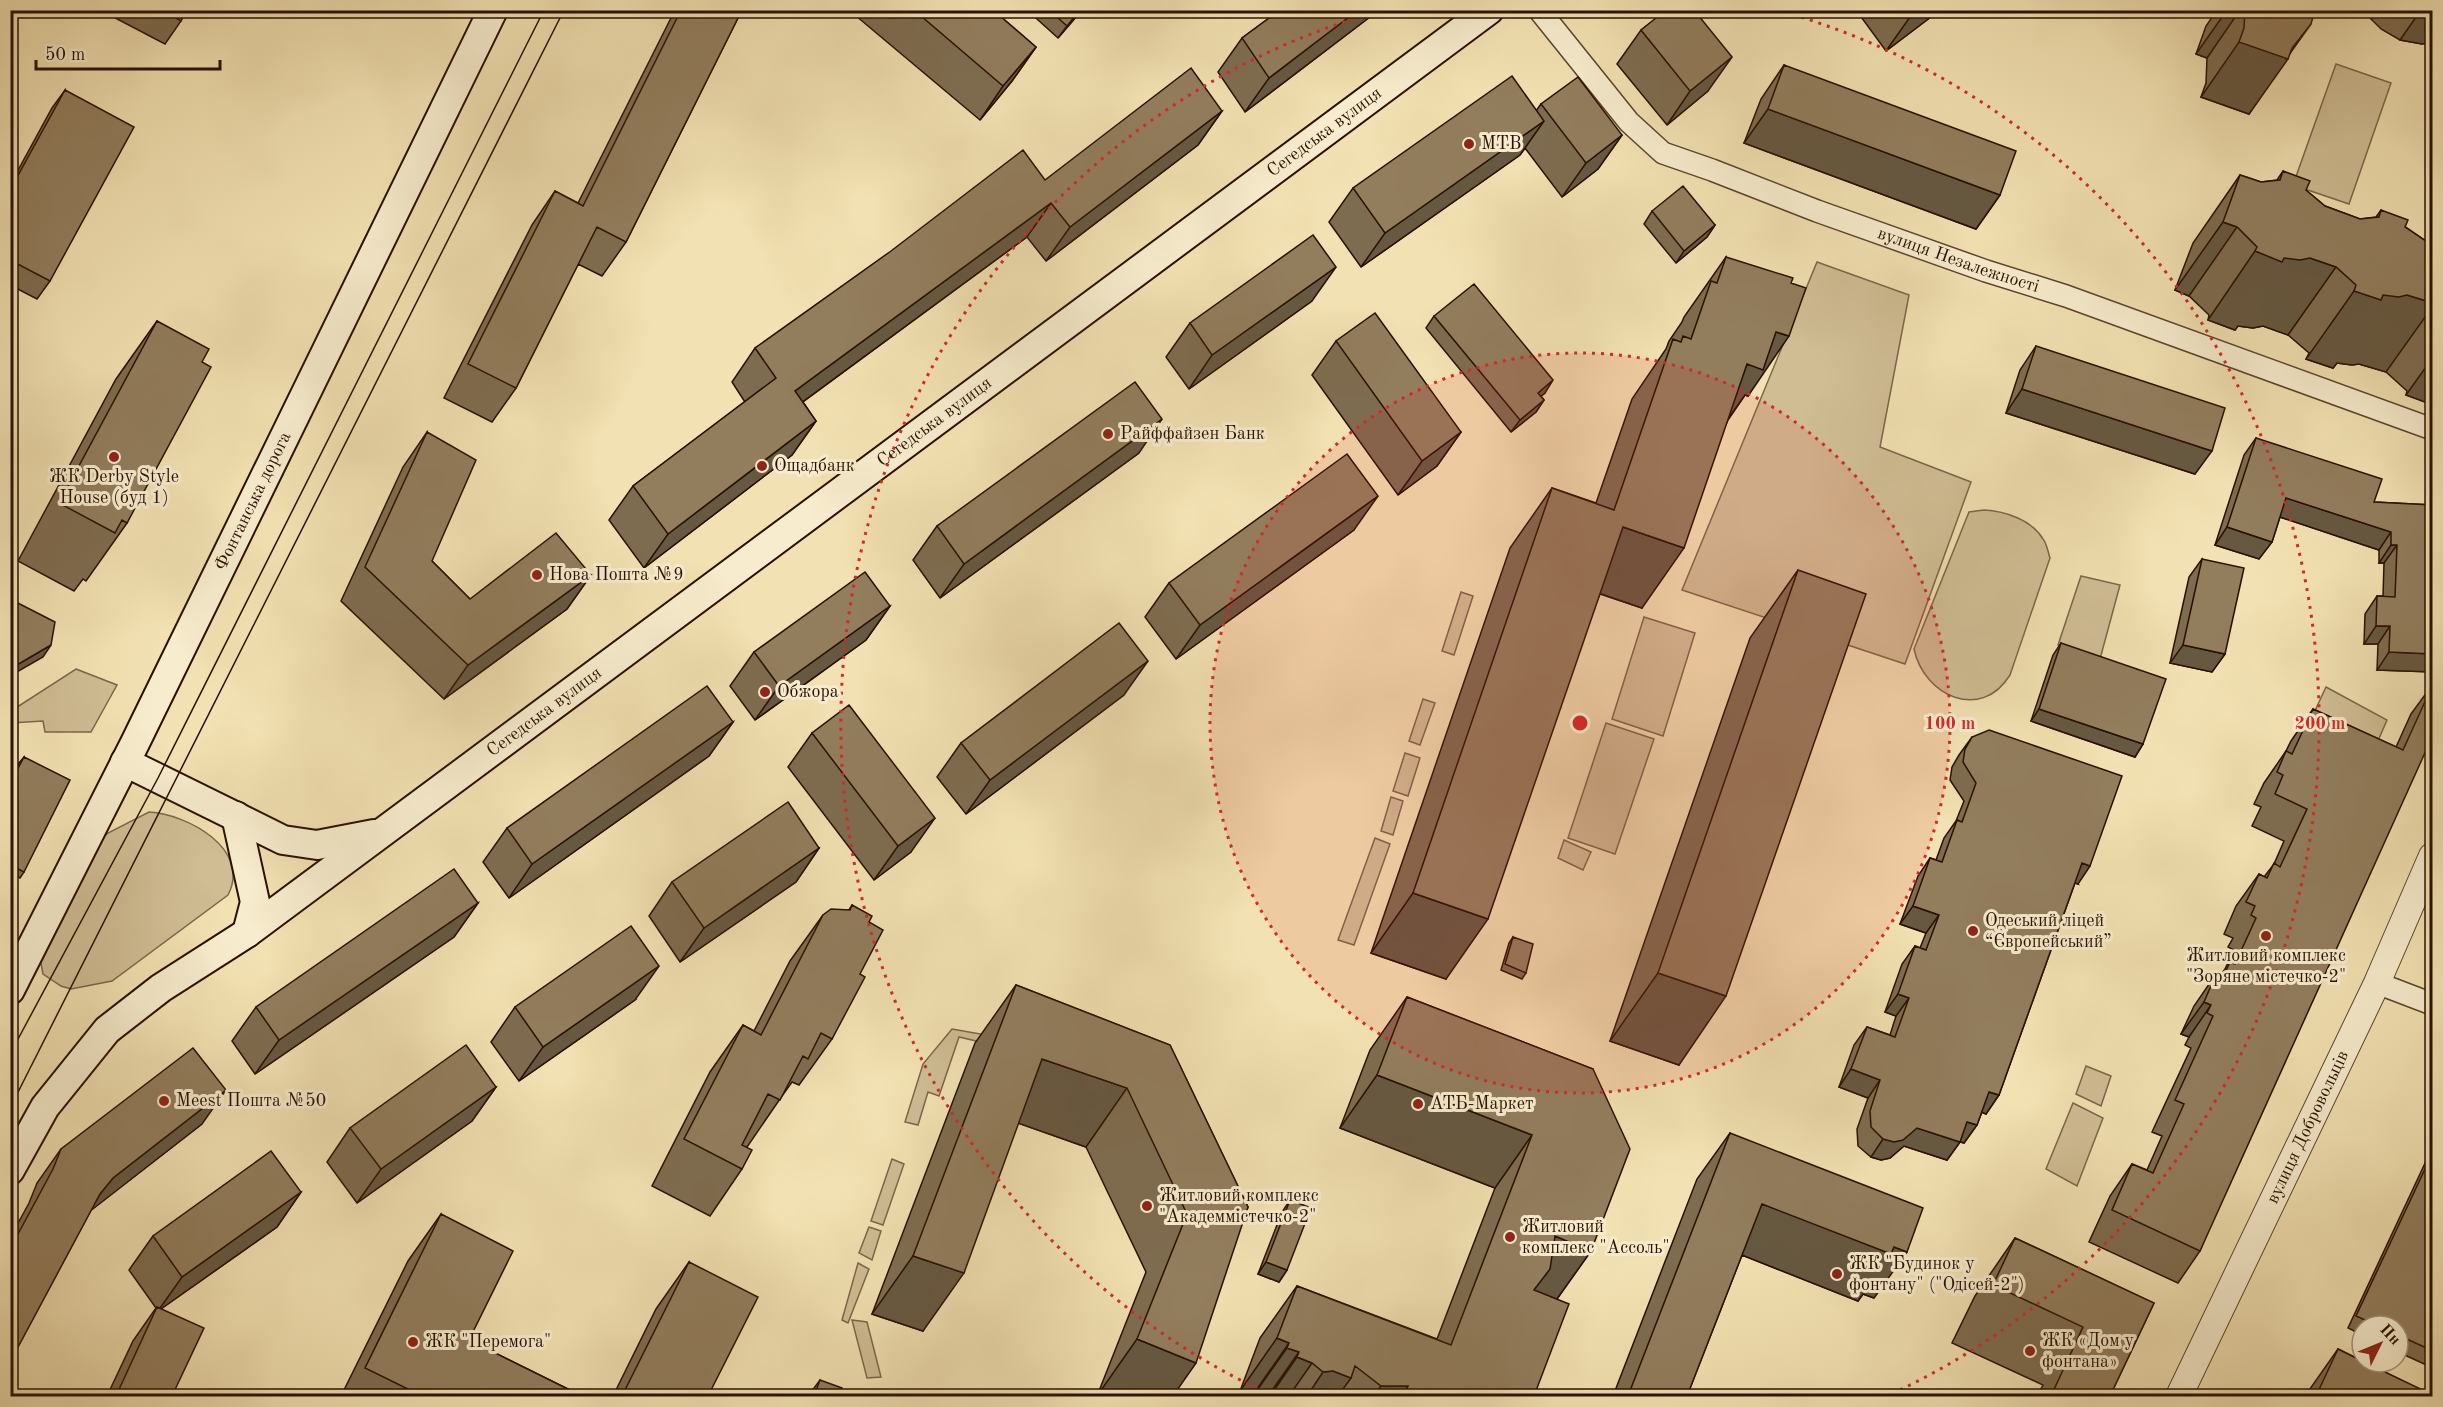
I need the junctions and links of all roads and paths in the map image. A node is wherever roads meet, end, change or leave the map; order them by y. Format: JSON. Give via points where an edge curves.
{"nodes":[{"id":1,"x":493,"y":10,"type":"edge"},
{"id":2,"x":1489,"y":10,"type":"edge"},
{"id":3,"x":1539,"y":10,"type":"edge"},
{"id":4,"x":2433,"y":429,"type":"edge"},
{"id":5,"x":125,"y":762,"type":"junction"},
{"id":6,"x":236,"y":816,"type":"junction"},
{"id":7,"x":381,"y":833,"type":"junction"},
{"id":8,"x":2433,"y":856,"type":"edge"},
{"id":9,"x":247,"y":933,"type":"junction"},
{"id":10,"x":2377,"y":983,"type":"junction"},
{"id":11,"x":10,"y":990,"type":"edge"},
{"id":12,"x":2433,"y":1005,"type":"edge"},
{"id":13,"x":10,"y":1170,"type":"edge"},
{"id":14,"x":2179,"y":1396,"type":"edge"}],
"edges":[{"from":1,"to":5,"type":"main road","name":"Фонтанська дорога"},
{"from":2,"to":7,"type":"main road","name":"Сегедська вулиця"},
{"from":3,"to":4,"type":"street","name":"вулиця Незалежності","via":[[1629,122],[1663,153],[1986,272],[2066,296]]},
{"from":5,"to":6,"type":"main road","name":"Сегедська вулиця"},
{"from":5,"to":11,"type":"main road","name":"Фонтанська дорога"},
{"from":6,"to":7,"type":"main road","name":"Сегедська вулиця","via":[[283,840],[318,845]]},
{"from":6,"to":9,"type":"main road","via":[[255,902]]},
{"from":7,"to":9,"type":"main road","name":"Сегедська вулиця"},
{"from":8,"to":10,"type":"street","name":"вулиця Добровольців"},
{"from":9,"to":13,"type":"main road","name":"Сегедська вулиця","via":[[161,988],[106,1030],[45,1107]]},
{"from":10,"to":12,"type":"street"},
{"from":10,"to":14,"type":"street","name":"вулиця Добровольців"}]}
